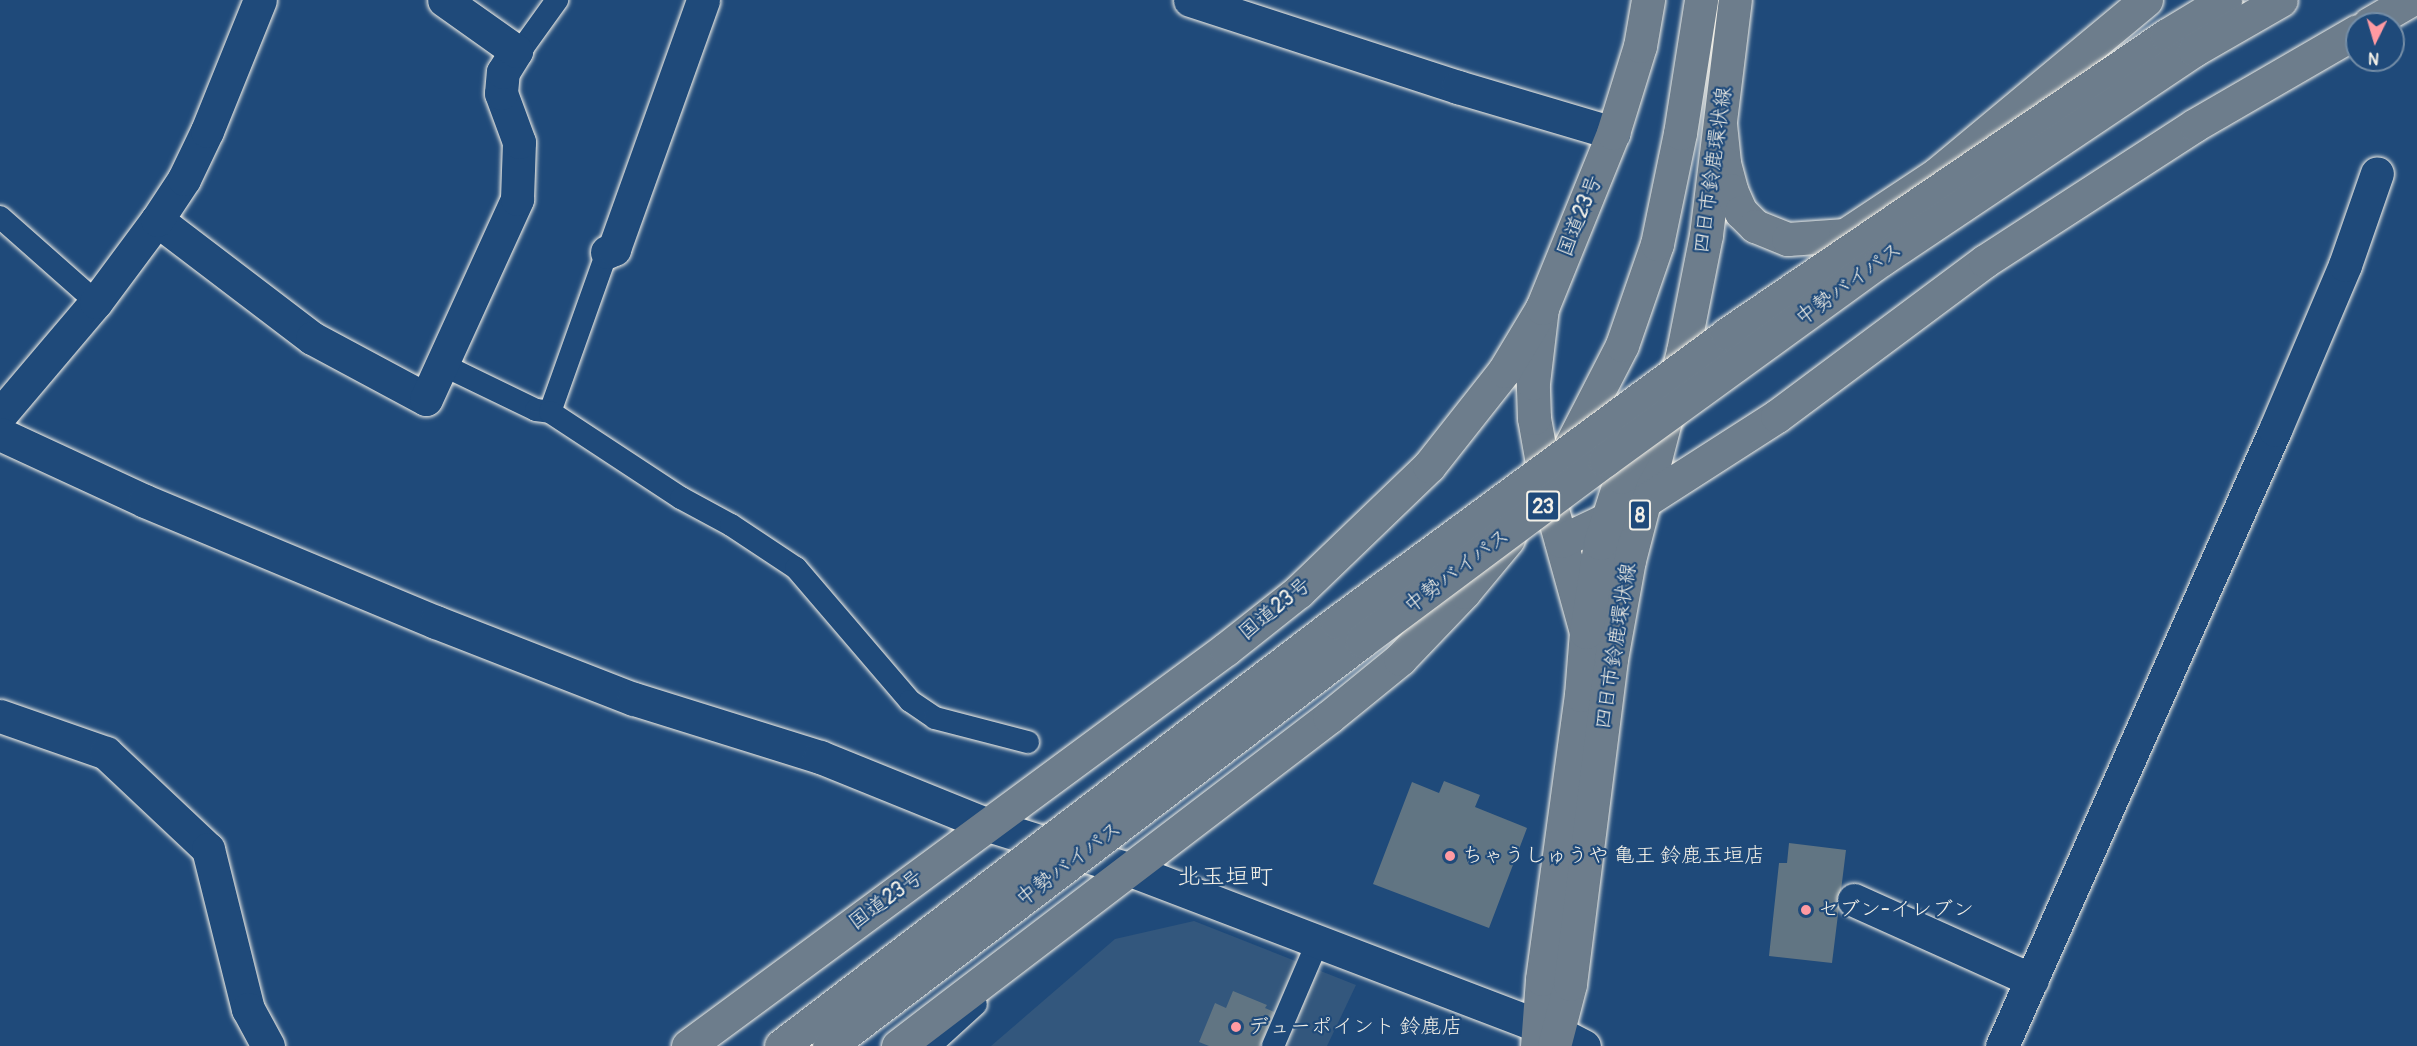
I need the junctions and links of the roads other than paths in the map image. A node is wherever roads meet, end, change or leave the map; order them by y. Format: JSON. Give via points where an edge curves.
{"nodes":[{"id":1,"x":260,"y":0,"type":"edge"},
{"id":2,"x":444,"y":0,"type":"edge"},
{"id":3,"x":557,"y":0,"type":"edge"},
{"id":4,"x":703,"y":0,"type":"edge"},
{"id":5,"x":1190,"y":0,"type":"edge"},
{"id":6,"x":1648,"y":0,"type":"edge"},
{"id":7,"x":1701,"y":0,"type":"edge"},
{"id":8,"x":1735,"y":0,"type":"edge"},
{"id":9,"x":2146,"y":0,"type":"edge"},
{"id":10,"x":2225,"y":0,"type":"edge"},
{"id":11,"x":2281,"y":0,"type":"edge"},
{"id":12,"x":2410,"y":0,"type":"edge"},
{"id":13,"x":2390,"y":12,"type":"edge"},
{"id":14,"x":2345,"y":38,"type":"edge"},
{"id":15,"x":516,"y":51,"type":"junction"},
{"id":16,"x":1720,"y":124,"type":"junction"},
{"id":17,"x":1613,"y":133,"type":"junction"},
{"id":18,"x":2377,"y":173,"type":"dead end"},
{"id":19,"x":0,"y":217,"type":"edge"},
{"id":20,"x":157,"y":220,"type":"junction"},
{"id":21,"x":1845,"y":235,"type":"junction"},
{"id":22,"x":607,"y":252,"type":"joint"},
{"id":23,"x":96,"y":302,"type":"junction"},
{"id":24,"x":1542,"y":308,"type":"junction"},
{"id":25,"x":443,"y":364,"type":"junction"},
{"id":26,"x":1674,"y":386,"type":"junction"},
{"id":27,"x":550,"y":412,"type":"junction"},
{"id":28,"x":0,"y":415,"type":"edge"},
{"id":29,"x":0,"y":434,"type":"edge"},
{"id":30,"x":1547,"y":491,"type":"junction"},
{"id":31,"x":1643,"y":502,"type":"junction"},
{"id":32,"x":1608,"y":519,"type":"junction"},
{"id":33,"x":1561,"y":541,"type":"junction"},
{"id":34,"x":1586,"y":632,"type":"junction"},
{"id":35,"x":0,"y":716,"type":"edge"},
{"id":36,"x":1028,"y":742,"type":"dead end"},
{"id":37,"x":988,"y":825,"type":"junction"},
{"id":38,"x":1128,"y":869,"type":"junction"},
{"id":39,"x":1854,"y":900,"type":"dead end"},
{"id":40,"x":1081,"y":908,"type":"junction"},
{"id":41,"x":1318,"y":941,"type":"junction"},
{"id":42,"x":2031,"y":980,"type":"junction"},
{"id":43,"x":1554,"y":1039,"type":"edge"},
{"id":44,"x":268,"y":1046,"type":"edge"},
{"id":45,"x":688,"y":1046,"type":"edge"},
{"id":46,"x":781,"y":1046,"type":"edge"},
{"id":47,"x":829,"y":1046,"type":"edge"},
{"id":48,"x":898,"y":1046,"type":"edge"},
{"id":49,"x":930,"y":1046,"type":"edge"},
{"id":50,"x":1273,"y":1046,"type":"edge"},
{"id":51,"x":2002,"y":1046,"type":"edge"}],
"edges":[{"from":1,"to":20,"type":"street","via":[[207,131]]},
{"from":2,"to":15,"type":"street"},
{"from":3,"to":15,"type":"lane","via":[[524,46]]},
{"from":4,"to":22,"type":"street","via":[[614,249]]},
{"from":5,"to":17,"type":"street"},
{"from":6,"to":17,"type":"main road","name":"国道23号","via":[[1640,46]]},
{"from":7,"to":30,"type":"main road","number":"23","via":[[1657,244],[1622,345]]},
{"from":8,"to":16,"type":"main road","name":"四日市鈴鹿環状線","number":"8"},
{"from":9,"to":21,"type":"main road","via":[[1937,174]]},
{"from":10,"to":46,"type":"main road","name":"中勢バイパス","number":"23","bridge":true,"via":[[2167,34],[1727,334],[1337,622]]},
{"from":11,"to":47,"type":"main road","name":"中勢バイパス","number":"23","bridge":true,"via":[[2194,50],[1882,259],[1390,620]]},
{"from":12,"to":13,"type":"main road"},
{"from":14,"to":31,"type":"main road","via":[[2195,126],[1984,261],[1777,416]]},
{"from":15,"to":25,"type":"street","via":[[503,72],[501,93],[519,142],[517,199]]},
{"from":16,"to":21,"type":"main road","via":[[1731,190],[1741,212],[1755,226],[1788,240]]},
{"from":16,"to":26,"type":"main road","name":"四日市鈴鹿環状線","number":"8","via":[[1706,235]]},
{"from":17,"to":24,"type":"main road","name":"国道23号"},
{"from":18,"to":42,"type":"street","via":[[2345,266],[2275,430]]},
{"from":19,"to":23,"type":"lane"},
{"from":20,"to":23,"type":"street"},
{"from":20,"to":25,"type":"street","via":[[312,338],[426,399]]},
{"from":21,"to":26,"type":"main road","via":[[1721,327]]},
{"from":22,"to":27,"type":"lane"},
{"from":23,"to":28,"type":"street"},
{"from":24,"to":30,"type":"main road","name":"四日市鈴鹿環状線","via":[[1533,383],[1534,418]]},
{"from":24,"to":37,"type":"main road","name":"国道23号","via":[[1504,371],[1429,466],[1359,536],[1253,628]]},
{"from":25,"to":27,"type":"lane","via":[[537,410]]},
{"from":26,"to":31,"type":"main road","name":"四日市鈴鹿環状線","number":"8"},
{"from":26,"to":32,"type":"main road","via":[[1647,426],[1621,477]]},
{"from":27,"to":36,"type":"lane","via":[[796,568],[910,701],[935,718]]},
{"from":29,"to":37,"type":"street","via":[[145,501],[436,622],[634,699],[820,757]]},
{"from":30,"to":33,"type":"main road","name":"四日市鈴鹿環状線"},
{"from":30,"to":38,"type":"main road","number":"23","via":[[1464,592],[1400,659]]},
{"from":31,"to":32,"type":"main road"},
{"from":31,"to":43,"type":"main road","name":"四日市鈴鹿環状線","number":"8","via":[[1611,659],[1570,984]]},
{"from":32,"to":33,"type":"main road"},
{"from":32,"to":34,"type":"main road","via":[[1600,543]]},
{"from":33,"to":34,"type":"main road","name":"四日市鈴鹿環状線"},
{"from":34,"to":43,"type":"main road","name":"四日市鈴鹿環状線"},
{"from":35,"to":44,"type":"street","via":[[106,753],[208,849],[248,1009]]},
{"from":37,"to":38,"type":"street"},
{"from":37,"to":45,"type":"main road","name":"国道23号"},
{"from":38,"to":40,"type":"main road","number":"23"},
{"from":38,"to":41,"type":"street"},
{"from":39,"to":42,"type":"street"},
{"from":40,"to":48,"type":"main road","number":"23"},
{"from":40,"to":49,"type":"lane"},
{"from":41,"to":43,"type":"street"},
{"from":41,"to":50,"type":"lane"},
{"from":42,"to":51,"type":"street"}]}
